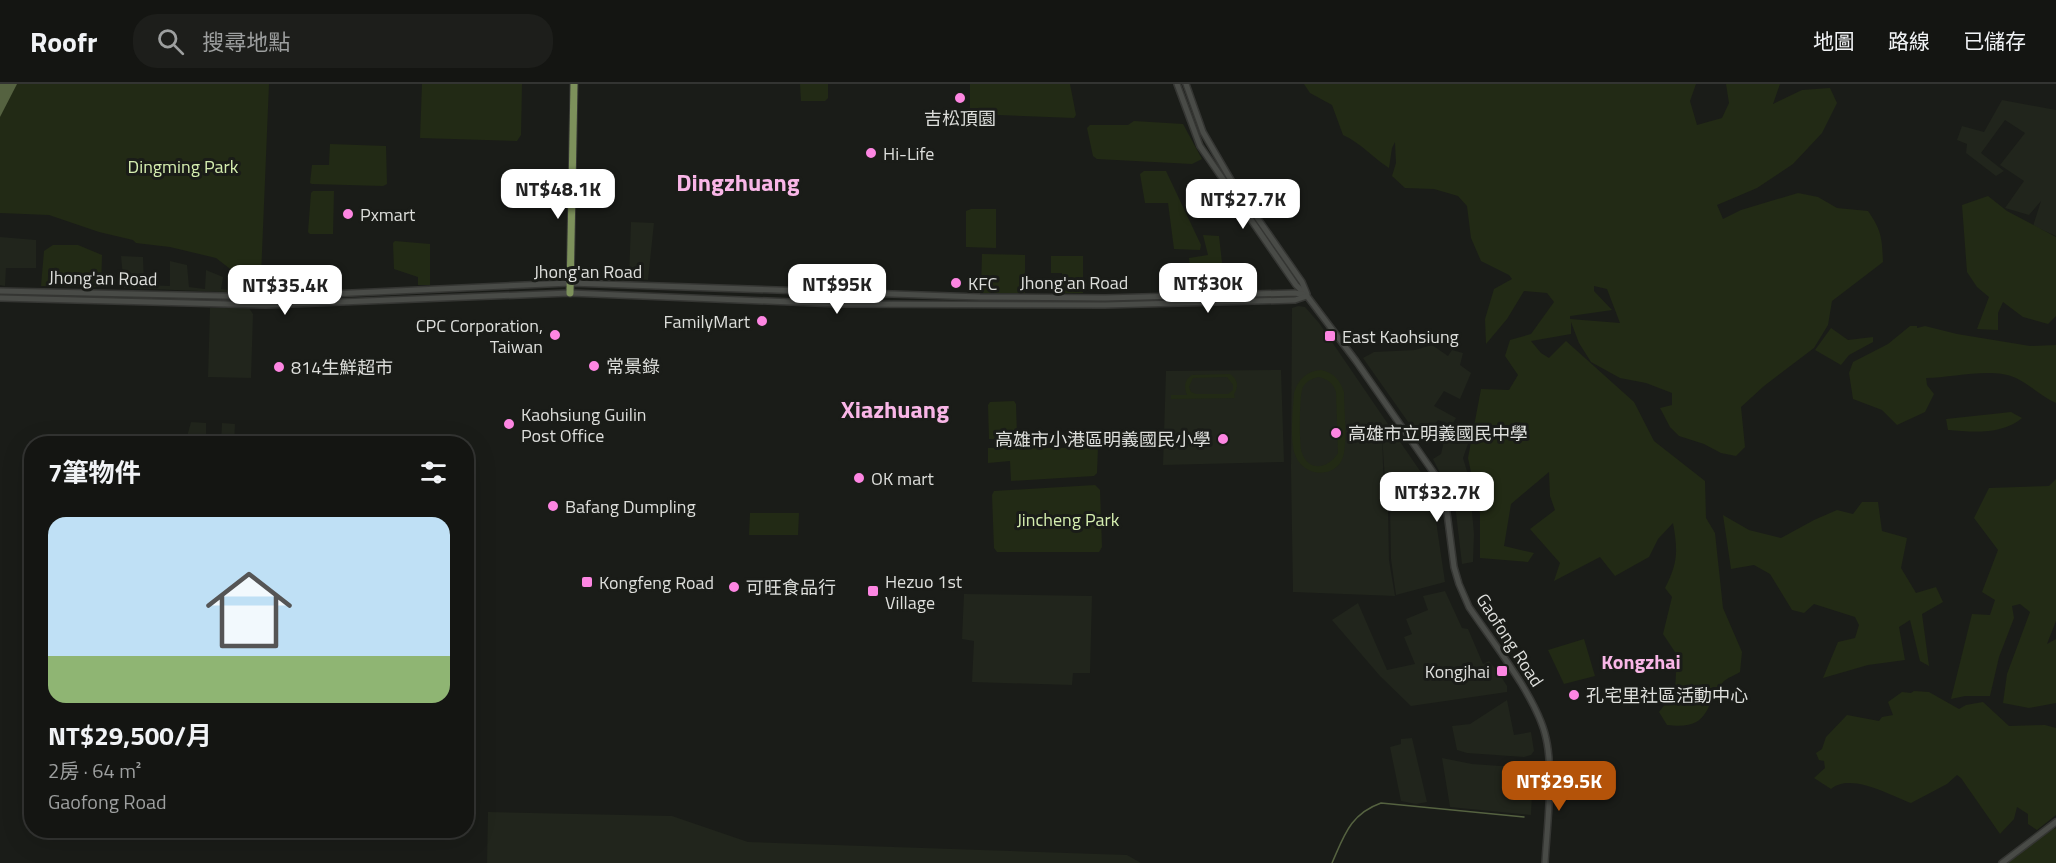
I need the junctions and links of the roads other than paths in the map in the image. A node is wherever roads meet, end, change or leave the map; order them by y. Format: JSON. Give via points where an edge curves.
{"nodes":[{"id":1,"x":574,"y":84,"type":"edge"},
{"id":2,"x":1177,"y":84,"type":"edge"},
{"id":3,"x":1186,"y":84,"type":"edge"},
{"id":4,"x":570,"y":283,"type":"junction"},
{"id":5,"x":0,"y":291,"type":"edge"},
{"id":6,"x":570,"y":293,"type":"junction"},
{"id":7,"x":1307,"y":296,"type":"junction"},
{"id":8,"x":0,"y":298,"type":"edge"},
{"id":9,"x":2056,"y":822,"type":"edge"},
{"id":10,"x":1545,"y":863,"type":"edge"},
{"id":11,"x":2002,"y":863,"type":"edge"}],
"edges":[{"from":1,"to":4,"type":"main road"},
{"from":2,"to":7,"type":"street","name":"Gaofong Road","via":[[1200,146]]},
{"from":3,"to":7,"type":"street","name":"Gaofong Road","via":[[1209,142],[1302,282]]},
{"from":4,"to":5,"type":"street","name":"Jhong'an Road","via":[[266,297]]},
{"from":4,"to":6,"type":"main road"},
{"from":4,"to":7,"type":"street","name":"Jhong'an Road","via":[[980,297],[1295,293]]},
{"from":6,"to":7,"type":"street","name":"Jhong'an Road","via":[[839,304],[992,305],[1295,300]]},
{"from":6,"to":8,"type":"street","name":"Jhong'an Road","via":[[266,305]]},
{"from":7,"to":10,"type":"street","name":"Gaofong Road","via":[[1438,479],[1463,595],[1540,718],[1549,761]]},
{"from":9,"to":11,"type":"street"}]}
